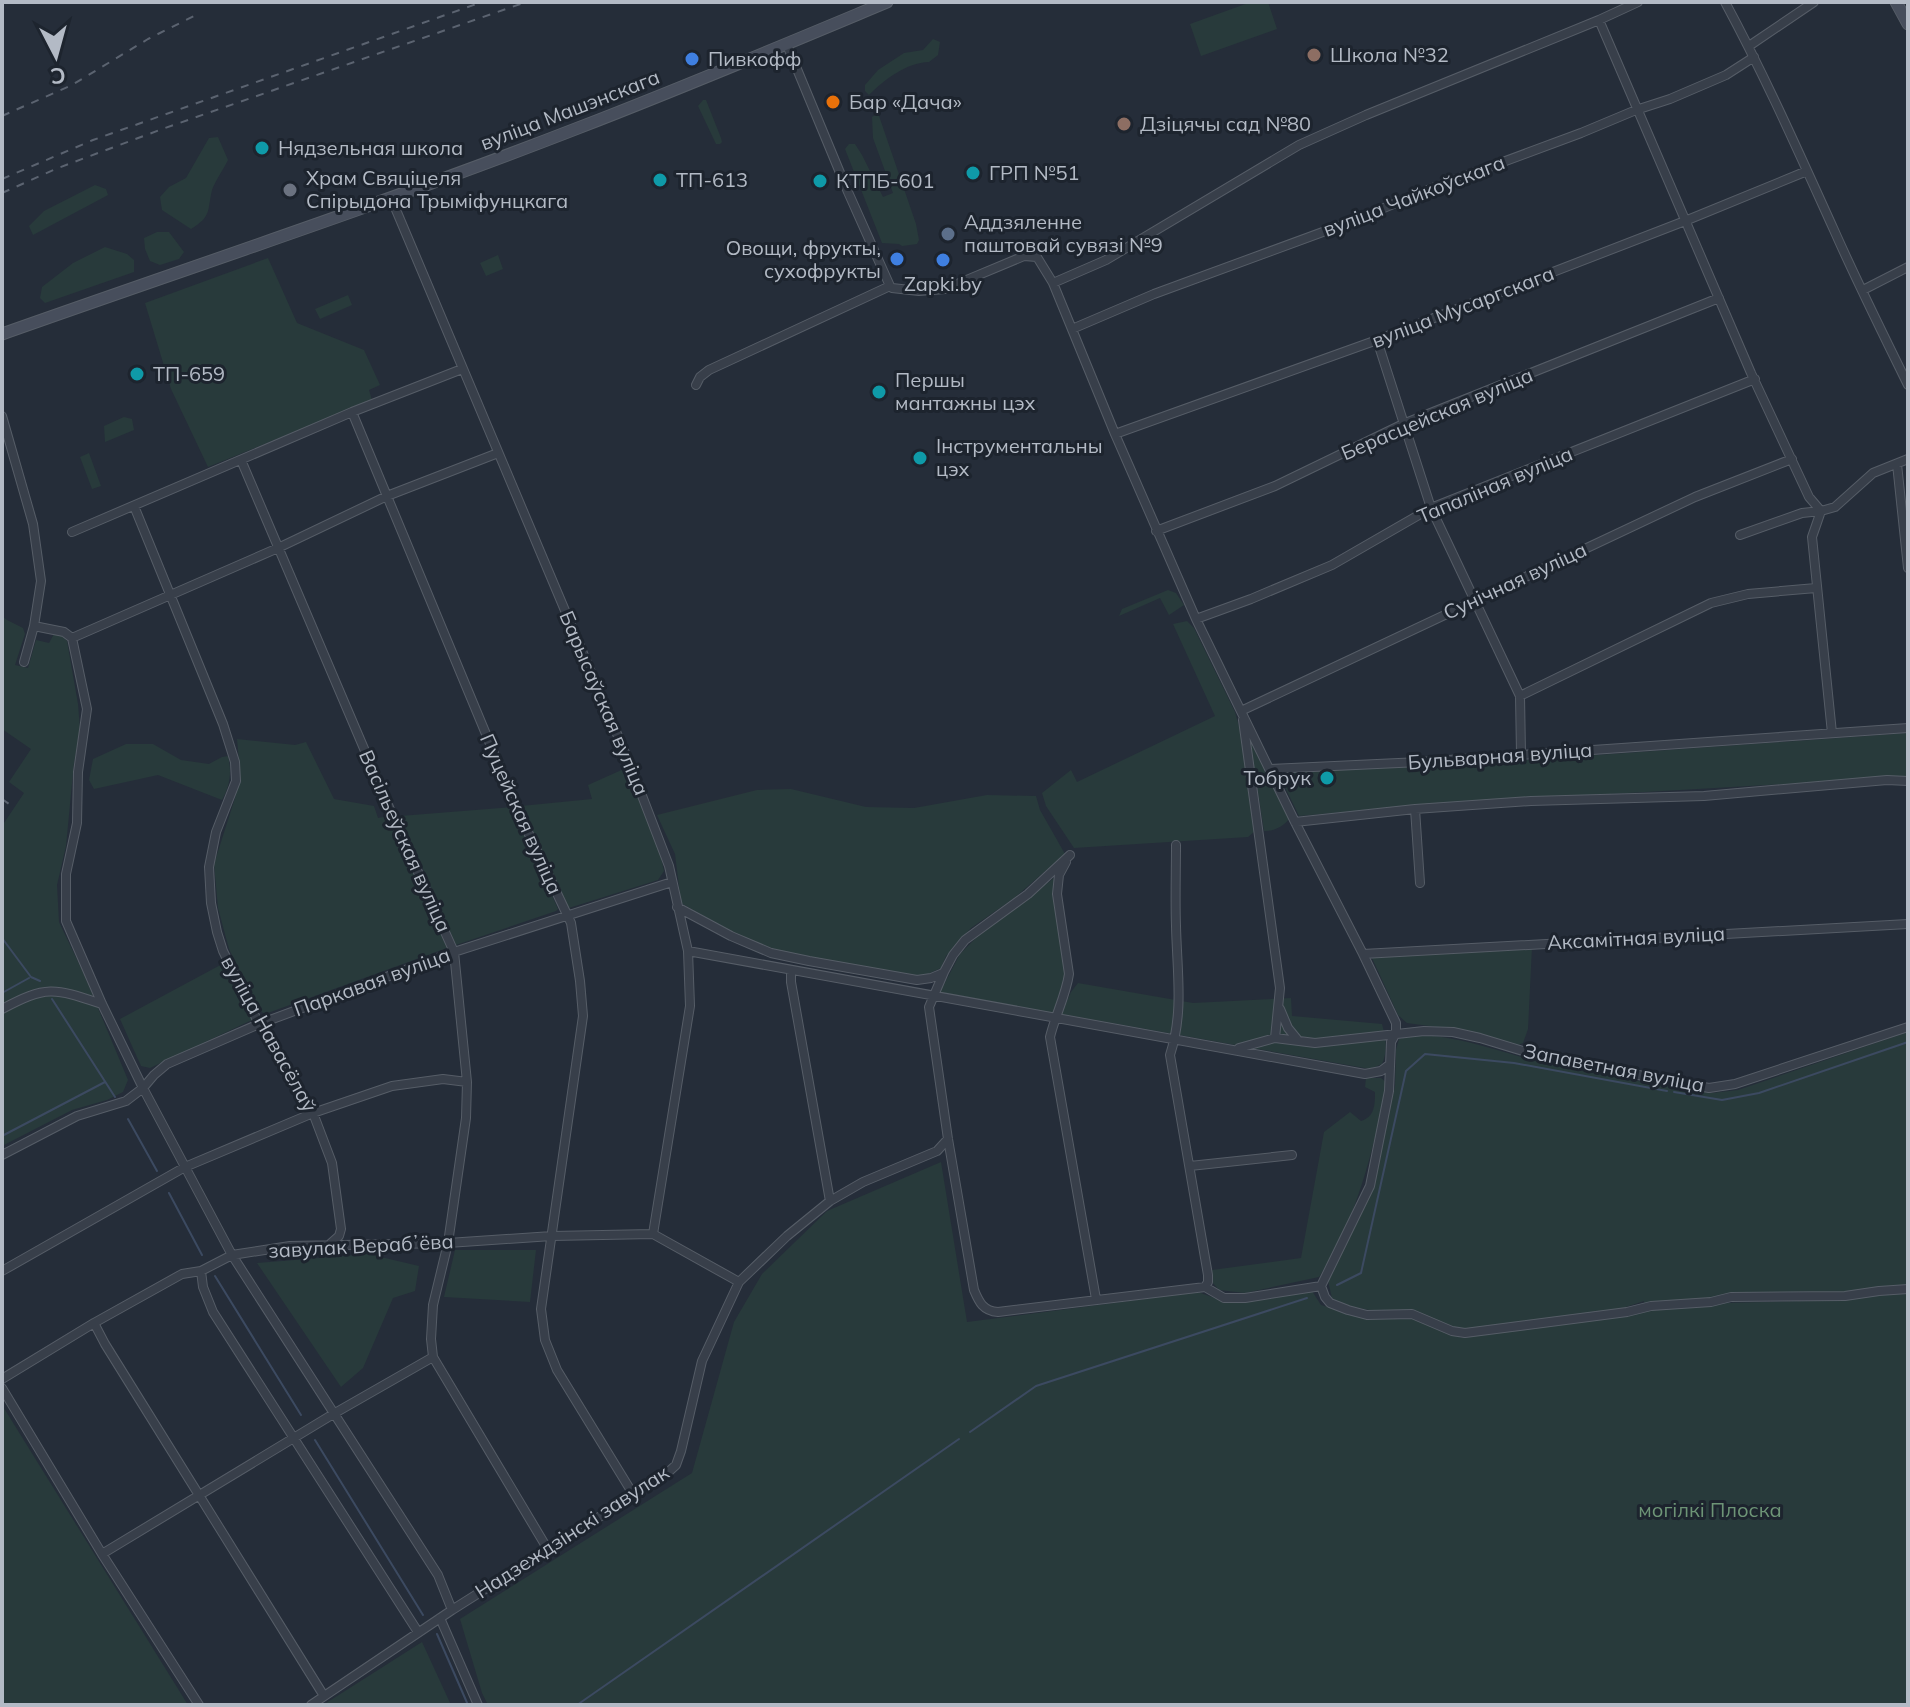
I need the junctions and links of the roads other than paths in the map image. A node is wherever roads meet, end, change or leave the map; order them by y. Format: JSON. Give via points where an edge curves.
{"nodes":[{"id":1,"x":887,"y":2,"type":"edge"},
{"id":2,"x":1638,"y":2,"type":"edge"},
{"id":3,"x":1725,"y":2,"type":"edge"},
{"id":4,"x":1814,"y":2,"type":"edge"},
{"id":5,"x":1896,"y":2,"type":"edge"},
{"id":6,"x":1599,"y":20,"type":"junction"},
{"id":7,"x":1908,"y":24,"type":"edge"},
{"id":8,"x":787,"y":45,"type":"junction"},
{"id":9,"x":1749,"y":46,"type":"junction"},
{"id":10,"x":1754,"y":57,"type":"junction"},
{"id":11,"x":1636,"y":110,"type":"junction"},
{"id":12,"x":1807,"y":171,"type":"junction"},
{"id":13,"x":391,"y":198,"type":"junction"},
{"id":14,"x":1685,"y":221,"type":"junction"},
{"id":15,"x":1908,"y":267,"type":"edge"},
{"id":16,"x":1053,"y":283,"type":"junction"},
{"id":17,"x":890,"y":286,"type":"junction"},
{"id":18,"x":1863,"y":290,"type":"junction"},
{"id":19,"x":1719,"y":298,"type":"junction"},
{"id":20,"x":1072,"y":329,"type":"junction"},
{"id":21,"x":2,"y":334,"type":"edge"},
{"id":22,"x":1377,"y":340,"type":"junction"},
{"id":23,"x":462,"y":369,"type":"junction"},
{"id":24,"x":1755,"y":379,"type":"junction"},
{"id":25,"x":696,"y":385,"type":"dead end"},
{"id":26,"x":1908,"y":385,"type":"edge"},
{"id":27,"x":352,"y":412,"type":"junction"},
{"id":28,"x":2,"y":416,"type":"edge"},
{"id":29,"x":1403,"y":424,"type":"junction"},
{"id":30,"x":1115,"y":434,"type":"junction"},
{"id":31,"x":498,"y":453,"type":"junction"},
{"id":32,"x":1792,"y":459,"type":"junction"},
{"id":33,"x":1908,"y":459,"type":"edge"},
{"id":34,"x":241,"y":460,"type":"junction"},
{"id":35,"x":1897,"y":464,"type":"junction"},
{"id":36,"x":387,"y":496,"type":"junction"},
{"id":37,"x":134,"y":506,"type":"junction"},
{"id":38,"x":1431,"y":508,"type":"junction"},
{"id":39,"x":1821,"y":511,"type":"junction"},
{"id":40,"x":1156,"y":531,"type":"junction"},
{"id":41,"x":72,"y":532,"type":"dead end"},
{"id":42,"x":1740,"y":535,"type":"dead end"},
{"id":43,"x":278,"y":548,"type":"junction"},
{"id":44,"x":1908,"y":568,"type":"edge"},
{"id":45,"x":1816,"y":588,"type":"junction"},
{"id":46,"x":171,"y":595,"type":"junction"},
{"id":47,"x":1474,"y":600,"type":"junction"},
{"id":48,"x":1196,"y":619,"type":"junction"},
{"id":49,"x":34,"y":626,"type":"junction"},
{"id":50,"x":72,"y":638,"type":"junction"},
{"id":51,"x":24,"y":662,"type":"dead end"},
{"id":52,"x":1520,"y":696,"type":"junction"},
{"id":53,"x":1241,"y":711,"type":"junction"},
{"id":54,"x":1908,"y":728,"type":"edge"},
{"id":55,"x":1832,"y":733,"type":"junction"},
{"id":56,"x":1521,"y":754,"type":"junction"},
{"id":57,"x":1270,"y":769,"type":"junction"},
{"id":58,"x":1908,"y":781,"type":"edge"},
{"id":59,"x":1415,"y":809,"type":"junction"},
{"id":60,"x":1295,"y":822,"type":"junction"},
{"id":61,"x":1176,"y":845,"type":"dead end"},
{"id":62,"x":672,"y":882,"type":"junction"},
{"id":63,"x":1420,"y":883,"type":"dead end"},
{"id":64,"x":677,"y":907,"type":"junction"},
{"id":65,"x":567,"y":915,"type":"junction"},
{"id":66,"x":1908,"y":924,"type":"edge"},
{"id":67,"x":688,"y":951,"type":"junction"},
{"id":68,"x":454,"y":952,"type":"junction"},
{"id":69,"x":1363,"y":954,"type":"junction"},
{"id":70,"x":791,"y":970,"type":"junction"},
{"id":71,"x":944,"y":972,"type":"junction"},
{"id":72,"x":933,"y":995,"type":"junction"},
{"id":73,"x":102,"y":1004,"type":"junction"},
{"id":74,"x":1279,"y":1008,"type":"junction"},
{"id":75,"x":2,"y":1009,"type":"edge"},
{"id":76,"x":1055,"y":1017,"type":"junction"},
{"id":77,"x":259,"y":1024,"type":"junction"},
{"id":78,"x":1908,"y":1027,"type":"edge"},
{"id":79,"x":1396,"y":1033,"type":"junction"},
{"id":80,"x":1275,"y":1038,"type":"junction"},
{"id":81,"x":1175,"y":1039,"type":"junction"},
{"id":82,"x":1297,"y":1039,"type":"junction"},
{"id":83,"x":1235,"y":1049,"type":"junction"},
{"id":84,"x":1389,"y":1065,"type":"junction"},
{"id":85,"x":467,"y":1082,"type":"junction"},
{"id":86,"x":143,"y":1088,"type":"junction"},
{"id":87,"x":313,"y":1113,"type":"junction"},
{"id":88,"x":948,"y":1139,"type":"junction"},
{"id":89,"x":937,"y":1151,"type":"junction"},
{"id":90,"x":2,"y":1155,"type":"edge"},
{"id":91,"x":1292,"y":1155,"type":"dead end"},
{"id":92,"x":952,"y":1159,"type":"junction"},
{"id":93,"x":1190,"y":1166,"type":"junction"},
{"id":94,"x":185,"y":1167,"type":"junction"},
{"id":95,"x":830,"y":1201,"type":"junction"},
{"id":96,"x":653,"y":1234,"type":"junction"},
{"id":97,"x":552,"y":1236,"type":"junction"},
{"id":98,"x":448,"y":1243,"type":"junction"},
{"id":99,"x":330,"y":1244,"type":"junction"},
{"id":100,"x":232,"y":1255,"type":"junction"},
{"id":101,"x":2,"y":1271,"type":"edge"},
{"id":102,"x":201,"y":1271,"type":"junction"},
{"id":103,"x":739,"y":1282,"type":"junction"},
{"id":104,"x":1321,"y":1286,"type":"junction"},
{"id":105,"x":1205,"y":1287,"type":"junction"},
{"id":106,"x":1908,"y":1289,"type":"edge"},
{"id":107,"x":1096,"y":1299,"type":"junction"},
{"id":108,"x":94,"y":1323,"type":"junction"},
{"id":109,"x":433,"y":1357,"type":"junction"},
{"id":110,"x":2,"y":1379,"type":"edge"},
{"id":111,"x":2,"y":1388,"type":"edge"},
{"id":112,"x":335,"y":1413,"type":"junction"},
{"id":113,"x":294,"y":1438,"type":"junction"},
{"id":114,"x":198,"y":1494,"type":"junction"},
{"id":115,"x":633,"y":1494,"type":"junction"},
{"id":116,"x":547,"y":1548,"type":"junction"},
{"id":117,"x":102,"y":1554,"type":"junction"},
{"id":118,"x":452,"y":1610,"type":"junction"},
{"id":119,"x":440,"y":1618,"type":"junction"},
{"id":120,"x":418,"y":1632,"type":"junction"},
{"id":121,"x":324,"y":1696,"type":"junction"},
{"id":122,"x":199,"y":1705,"type":"edge"},
{"id":123,"x":311,"y":1705,"type":"edge"},
{"id":124,"x":478,"y":1705,"type":"edge"}],
"edges":[{"from":1,"to":8,"type":"main road","name":"вуліца Машэнскага"},
{"from":2,"to":6,"type":"street"},
{"from":3,"to":9,"type":"street"},
{"from":4,"to":9,"type":"street"},
{"from":5,"to":7,"type":"main road"},
{"from":6,"to":11,"type":"street"},
{"from":6,"to":16,"type":"street","via":[[1299,145],[1106,260]]},
{"from":8,"to":13,"type":"main road","name":"вуліца Машэнскага"},
{"from":8,"to":17,"type":"street"},
{"from":9,"to":10,"type":"street"},
{"from":10,"to":11,"type":"street","name":"вуліца Чайкоўскага","via":[[1726,75]]},
{"from":10,"to":12,"type":"street"},
{"from":11,"to":14,"type":"street"},
{"from":11,"to":20,"type":"street","name":"вуліца Чайкоўскага"},
{"from":12,"to":14,"type":"street","name":"вуліца Мусаргскага"},
{"from":12,"to":18,"type":"street"},
{"from":13,"to":21,"type":"main road","name":"вуліца Машэнскага"},
{"from":13,"to":23,"type":"street","name":"Барысаўская вуліца"},
{"from":14,"to":19,"type":"street"},
{"from":14,"to":22,"type":"street","name":"вуліца Мусаргскага"},
{"from":15,"to":18,"type":"street"},
{"from":16,"to":17,"type":"street","via":[[1037,257],[1024,256],[945,289]]},
{"from":16,"to":20,"type":"street"},
{"from":17,"to":25,"type":"street","via":[[709,370]]},
{"from":18,"to":26,"type":"street"},
{"from":19,"to":24,"type":"street"},
{"from":19,"to":29,"type":"street","name":"Берасцейская вуліца"},
{"from":20,"to":30,"type":"street"},
{"from":22,"to":29,"type":"street"},
{"from":22,"to":30,"type":"street","name":"вуліца Мусаргскага"},
{"from":23,"to":27,"type":"street"},
{"from":23,"to":31,"type":"street","name":"Барысаўская вуліца"},
{"from":24,"to":32,"type":"street"},
{"from":24,"to":38,"type":"street","name":"Тапаліная вуліца"},
{"from":27,"to":34,"type":"street"},
{"from":27,"to":36,"type":"street","name":"Пуцейская вуліца"},
{"from":28,"to":49,"type":"street","via":[[33,524],[41,581]]},
{"from":29,"to":38,"type":"street"},
{"from":29,"to":40,"type":"street","name":"Берасцейская вуліца","via":[[1275,486]]},
{"from":30,"to":40,"type":"street"},
{"from":31,"to":36,"type":"street"},
{"from":31,"to":62,"type":"street","name":"Барысаўская вуліца","via":[[631,767]]},
{"from":32,"to":39,"type":"street"},
{"from":32,"to":47,"type":"street","name":"Сунічная вуліца","via":[[1695,497]]},
{"from":33,"to":35,"type":"street"},
{"from":34,"to":37,"type":"street"},
{"from":34,"to":43,"type":"street","name":"Васільеўская вуліца"},
{"from":35,"to":39,"type":"street","via":[[1873,473],[1840,504]]},
{"from":35,"to":44,"type":"street"},
{"from":36,"to":43,"type":"street"},
{"from":36,"to":65,"type":"street","name":"Пуцейская вуліца"},
{"from":37,"to":41,"type":"street"},
{"from":37,"to":46,"type":"street","name":"вуліца Навасёлаў"},
{"from":38,"to":47,"type":"street"},
{"from":38,"to":48,"type":"street","name":"Тапаліная вуліца","via":[[1332,565]]},
{"from":39,"to":42,"type":"street"},
{"from":39,"to":45,"type":"street","via":[[1812,537]]},
{"from":40,"to":48,"type":"street"},
{"from":43,"to":46,"type":"street"},
{"from":43,"to":68,"type":"street","name":"Васільеўская вуліца"},
{"from":45,"to":52,"type":"street","via":[[1711,603]]},
{"from":45,"to":55,"type":"street"},
{"from":46,"to":50,"type":"street"},
{"from":46,"to":77,"type":"street","name":"вуліца Навасёлаў","via":[[235,762],[236,781],[209,867],[211,903],[223,951]]},
{"from":47,"to":52,"type":"street"},
{"from":47,"to":53,"type":"street","name":"Сунічная вуліца"},
{"from":48,"to":53,"type":"street"},
{"from":49,"to":50,"type":"street"},
{"from":49,"to":51,"type":"street"},
{"from":50,"to":73,"type":"street","via":[[87,709],[77,823],[66,874],[66,921]]},
{"from":52,"to":56,"type":"street"},
{"from":53,"to":57,"type":"street"},
{"from":53,"to":74,"type":"street"},
{"from":54,"to":55,"type":"street","name":"Бульварная вуліца"},
{"from":55,"to":56,"type":"street","name":"Бульварная вуліца"},
{"from":56,"to":57,"type":"street","name":"Бульварная вуліца"},
{"from":57,"to":60,"type":"street"},
{"from":58,"to":59,"type":"street"},
{"from":59,"to":60,"type":"street"},
{"from":59,"to":63,"type":"street"},
{"from":60,"to":69,"type":"street"},
{"from":61,"to":81,"type":"street"},
{"from":62,"to":64,"type":"street","name":"Барысаўская вуліца"},
{"from":62,"to":65,"type":"street","name":"Паркавая вуліца"},
{"from":64,"to":67,"type":"street","name":"Барысаўская вуліца"},
{"from":64,"to":71,"type":"street","via":[[771,953],[917,980]]},
{"from":65,"to":68,"type":"street","name":"Паркавая вуліца"},
{"from":65,"to":97,"type":"street","name":"Пуцейская вуліца","via":[[583,1016]]},
{"from":66,"to":69,"type":"street","name":"Аксамітная вуліца"},
{"from":67,"to":70,"type":"street"},
{"from":67,"to":96,"type":"street","name":"Барысаўская вуліца","via":[[690,1006]]},
{"from":68,"to":77,"type":"street","name":"Паркавая вуліца"},
{"from":68,"to":85,"type":"street","name":"Васільеўская вуліца"},
{"from":69,"to":79,"type":"street"},
{"from":70,"to":72,"type":"street"},
{"from":70,"to":95,"type":"street"},
{"from":71,"to":72,"type":"street"},
{"from":71,"to":76,"type":"street","via":[[965,940],[1070,855],[1059,875],[1057,894],[1068,985]]},
{"from":72,"to":76,"type":"street"},
{"from":72,"to":88,"type":"street","via":[[930,1020]]},
{"from":73,"to":75,"type":"street","via":[[53,990]]},
{"from":73,"to":86,"type":"street"},
{"from":74,"to":80,"type":"street"},
{"from":74,"to":82,"type":"street"},
{"from":76,"to":81,"type":"street"},
{"from":76,"to":107,"type":"street","via":[[1050,1037]]},
{"from":77,"to":86,"type":"street","name":"Паркавая вуліца","via":[[167,1064]]},
{"from":77,"to":87,"type":"street","name":"вуліца Навасёлаў"},
{"from":78,"to":79,"type":"street","name":"Запаветная вуліца","via":[[1709,1088],[1546,1058],[1453,1032]]},
{"from":79,"to":82,"type":"street","name":"Запаветная вуліца","via":[[1315,1043]]},
{"from":79,"to":84,"type":"street"},
{"from":80,"to":82,"type":"street","name":"Запаветная вуліца"},
{"from":80,"to":83,"type":"street","name":"Запаветная вуліца"},
{"from":81,"to":83,"type":"street"},
{"from":81,"to":93,"type":"street","via":[[1170,1055]]},
{"from":83,"to":84,"type":"street","via":[[1365,1074]]},
{"from":84,"to":104,"type":"street","via":[[1389,1091],[1370,1186]]},
{"from":85,"to":87,"type":"street","via":[[443,1079],[392,1086]]},
{"from":85,"to":98,"type":"street","name":"Васільеўская вуліца"},
{"from":86,"to":90,"type":"street","name":"Паркавая вуліца","via":[[126,1101],[77,1116]]},
{"from":86,"to":94,"type":"street"},
{"from":87,"to":94,"type":"street"},
{"from":87,"to":99,"type":"street","name":"вуліца Навасёлаў","via":[[332,1163],[341,1220],[339,1236]]},
{"from":88,"to":89,"type":"street","name":"Надзеждзінскі завулак"},
{"from":88,"to":92,"type":"street"},
{"from":89,"to":92,"type":"street"},
{"from":89,"to":95,"type":"street","name":"Надзеждзінскі завулак"},
{"from":91,"to":93,"type":"street"},
{"from":92,"to":107,"type":"street","via":[[974,1290],[985,1309],[998,1312]]},
{"from":93,"to":105,"type":"street","via":[[1208,1275]]},
{"from":94,"to":100,"type":"street"},
{"from":94,"to":101,"type":"street"},
{"from":95,"to":103,"type":"street","name":"Надзеждзінскі завулак"},
{"from":96,"to":97,"type":"street","name":"завулак Верабʼёва"},
{"from":96,"to":103,"type":"street"},
{"from":97,"to":98,"type":"street","name":"завулак Верабʼёва"},
{"from":97,"to":115,"type":"street","name":"Пуцейская вуліца","via":[[541,1309],[545,1340],[557,1370]]},
{"from":98,"to":99,"type":"street","name":"завулак Верабʼёва"},
{"from":98,"to":109,"type":"street","name":"Васільеўская вуліца","via":[[433,1305]]},
{"from":99,"to":100,"type":"street","name":"завулак Верабʼёва"},
{"from":100,"to":102,"type":"street","name":"завулак Верабʼёва"},
{"from":100,"to":112,"type":"street"},
{"from":102,"to":108,"type":"street","name":"завулак Верабʼёва","via":[[182,1274]]},
{"from":102,"to":113,"type":"street","via":[[213,1312]]},
{"from":103,"to":115,"type":"street","name":"Надзеждзінскі завулак","via":[[702,1361],[676,1465]]},
{"from":104,"to":105,"type":"street","via":[[1245,1298],[1224,1298]]},
{"from":104,"to":106,"type":"street","via":[[1330,1303],[1348,1310],[1412,1314],[1465,1333],[1731,1297],[1845,1296]]},
{"from":105,"to":107,"type":"street"},
{"from":108,"to":110,"type":"street","name":"завулак Верабʼёва"},
{"from":108,"to":114,"type":"street"},
{"from":109,"to":112,"type":"street"},
{"from":109,"to":116,"type":"street"},
{"from":111,"to":117,"type":"street"},
{"from":112,"to":113,"type":"street"},
{"from":112,"to":118,"type":"street","via":[[438,1575]]},
{"from":113,"to":114,"type":"street"},
{"from":113,"to":120,"type":"street"},
{"from":114,"to":117,"type":"street"},
{"from":114,"to":121,"type":"street"},
{"from":115,"to":116,"type":"street","name":"Надзеждзінскі завулак"},
{"from":116,"to":118,"type":"street","name":"Надзеждзінскі завулак"},
{"from":117,"to":122,"type":"street"},
{"from":118,"to":119,"type":"street","name":"Надзеждзінскі завулак"},
{"from":119,"to":120,"type":"street","name":"Надзеждзінскі завулак"},
{"from":119,"to":124,"type":"street"},
{"from":120,"to":121,"type":"street","name":"Надзеждзінскі завулак"},
{"from":121,"to":123,"type":"street","name":"Надзеждзінскі завулак"}]}
